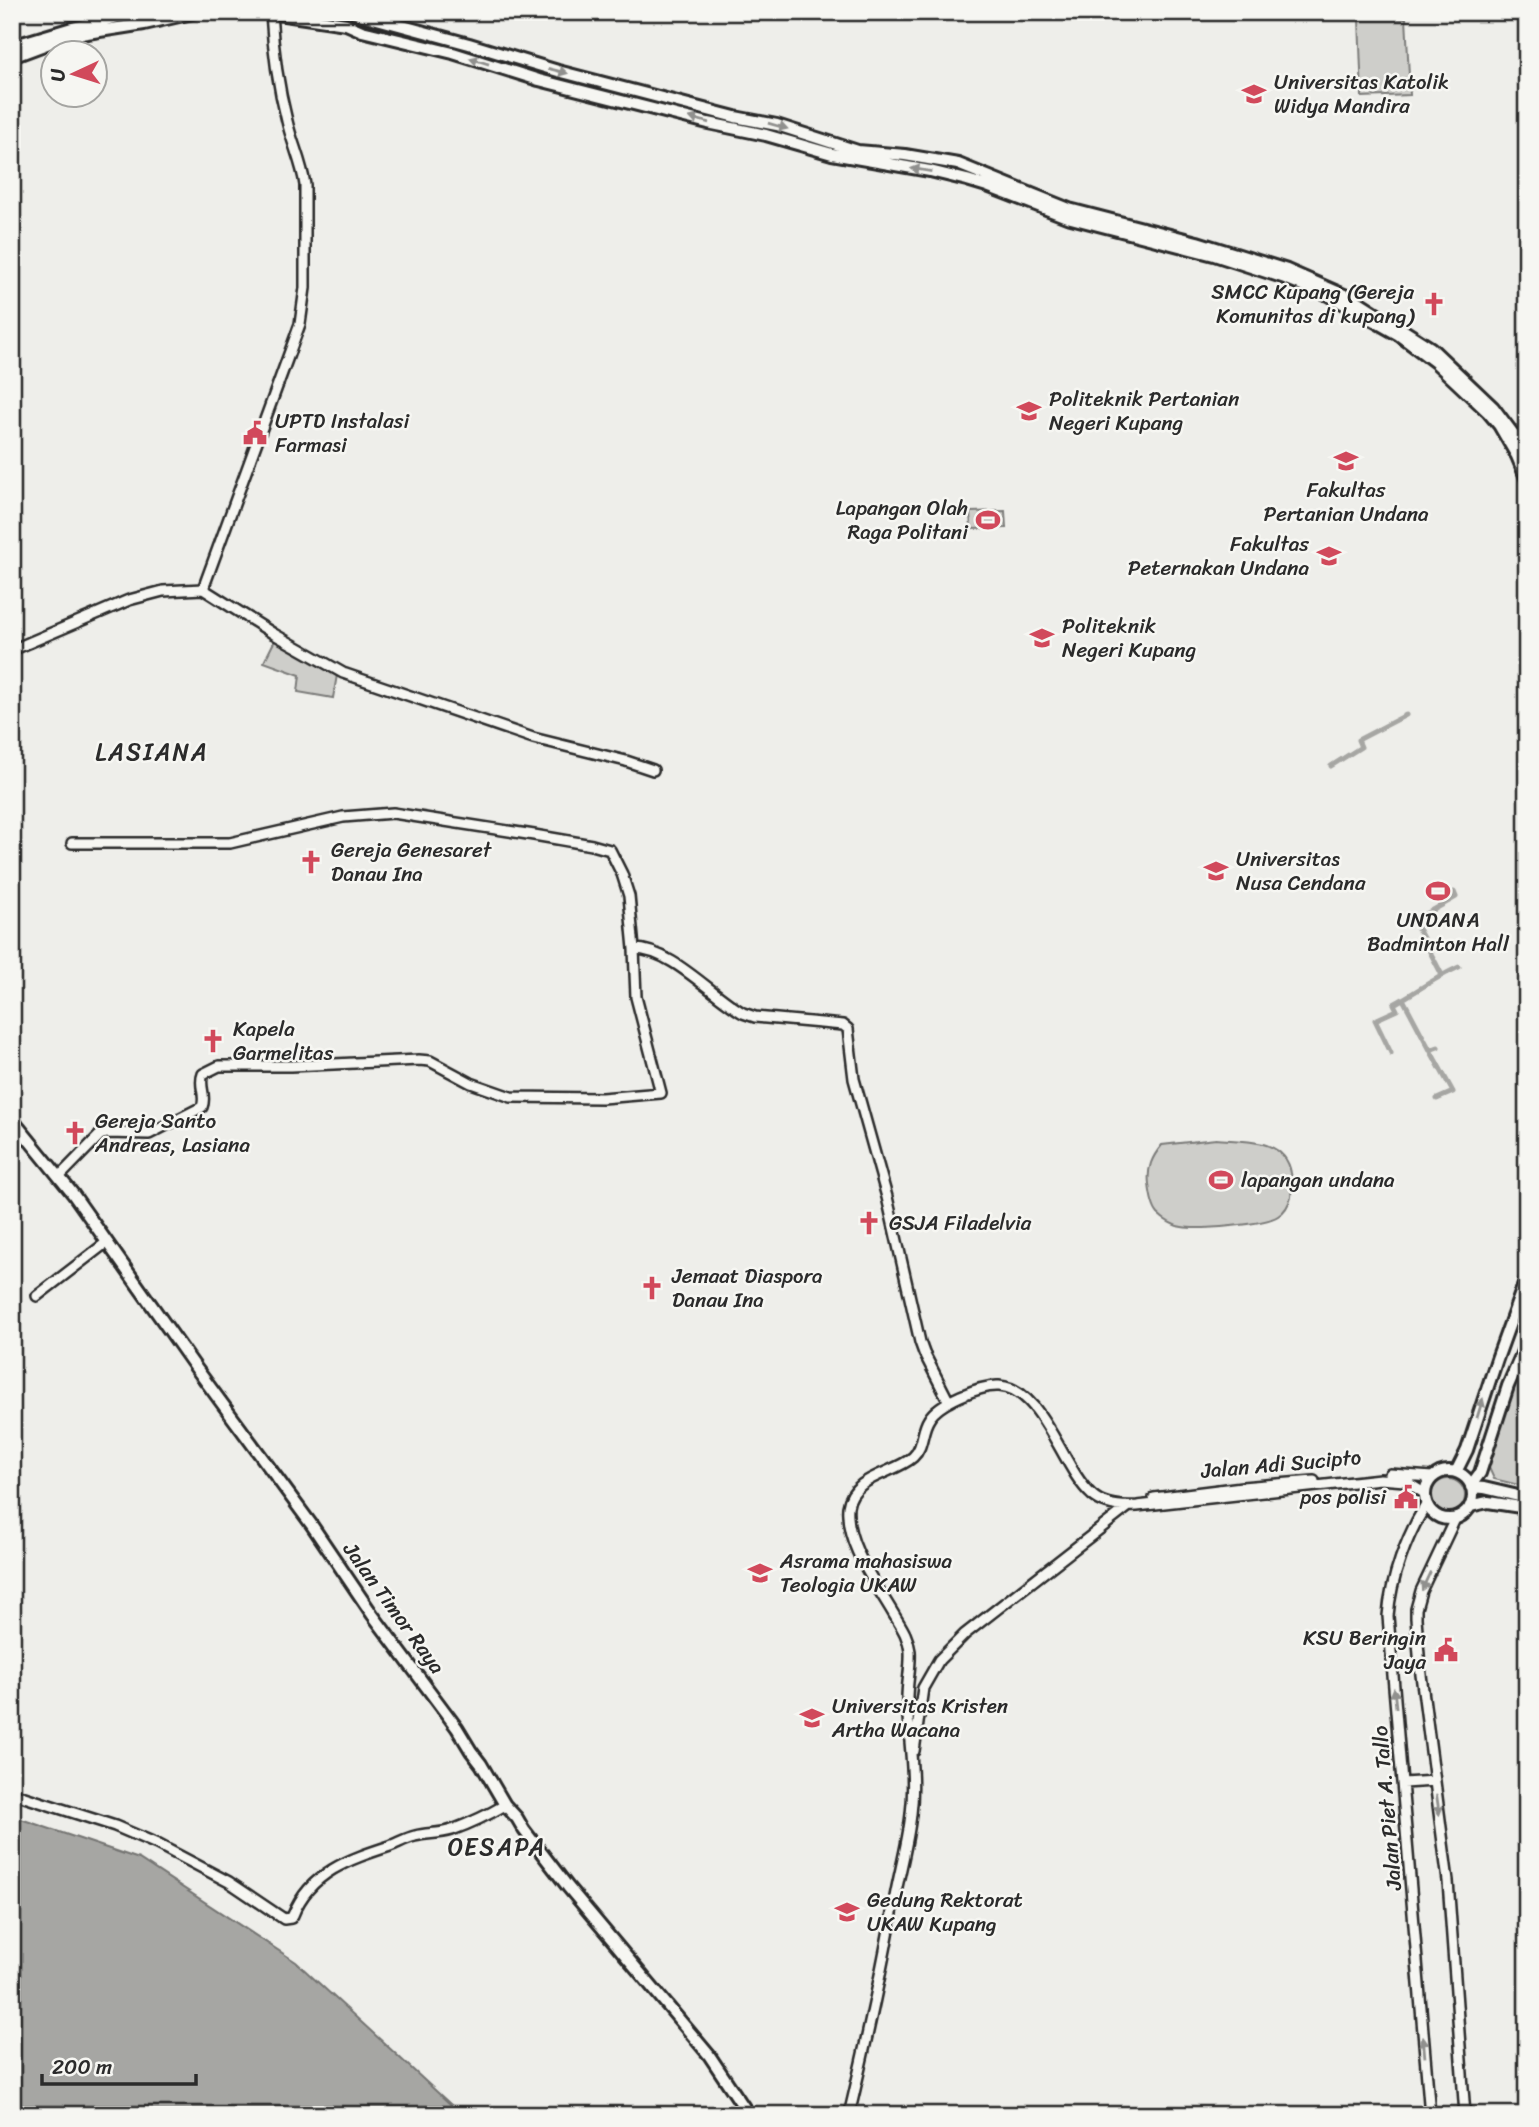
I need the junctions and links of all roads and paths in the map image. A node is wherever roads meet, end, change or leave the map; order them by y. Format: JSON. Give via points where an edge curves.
{"nodes":[{"id":1,"x":139,"y":12,"type":"edge"},
{"id":2,"x":197,"y":12,"type":"edge"},
{"id":3,"x":264,"y":12,"type":"edge"},
{"id":4,"x":351,"y":12,"type":"edge"},
{"id":5,"x":271,"y":13,"type":"edge"},
{"id":6,"x":175,"y":14,"type":"edge"},
{"id":7,"x":452,"y":39,"type":"junction"},
{"id":8,"x":12,"y":46,"type":"edge"},
{"id":9,"x":447,"y":51,"type":"junction"},
{"id":10,"x":12,"y":57,"type":"edge"},
{"id":11,"x":653,"y":95,"type":"junction"},
{"id":12,"x":650,"y":107,"type":"junction"},
{"id":13,"x":958,"y":164,"type":"junction"},
{"id":14,"x":953,"y":177,"type":"junction"},
{"id":15,"x":1286,"y":274,"type":"junction"},
{"id":16,"x":1401,"y":332,"type":"junction"},
{"id":17,"x":1527,"y":462,"type":"edge"},
{"id":18,"x":1527,"y":480,"type":"edge"},
{"id":19,"x":203,"y":589,"type":"junction"},
{"id":20,"x":12,"y":650,"type":"edge"},
{"id":21,"x":653,"y":770,"type":"dead end"},
{"id":22,"x":72,"y":843,"type":"dead end"},
{"id":23,"x":634,"y":949,"type":"junction"},
{"id":24,"x":12,"y":1119,"type":"edge"},
{"id":25,"x":59,"y":1178,"type":"junction"},
{"id":26,"x":107,"y":1242,"type":"junction"},
{"id":27,"x":1527,"y":1276,"type":"edge"},
{"id":28,"x":37,"y":1296,"type":"dead end"},
{"id":29,"x":1527,"y":1342,"type":"edge"},
{"id":30,"x":949,"y":1402,"type":"junction"},
{"id":31,"x":1456,"y":1472,"type":"junction"},
{"id":32,"x":1432,"y":1478,"type":"junction"},
{"id":33,"x":1471,"y":1486,"type":"junction"},
{"id":34,"x":1527,"y":1498,"type":"edge"},
{"id":35,"x":1425,"y":1499,"type":"junction"},
{"id":36,"x":1470,"y":1506,"type":"junction"},
{"id":37,"x":1132,"y":1507,"type":"junction"},
{"id":38,"x":1527,"y":1508,"type":"edge"},
{"id":39,"x":1455,"y":1519,"type":"junction"},
{"id":40,"x":911,"y":1759,"type":"junction"},
{"id":41,"x":1435,"y":1781,"type":"junction"},
{"id":42,"x":1402,"y":1783,"type":"junction"},
{"id":43,"x":12,"y":1793,"type":"edge"},
{"id":44,"x":505,"y":1805,"type":"junction"},
{"id":45,"x":749,"y":2115,"type":"edge"},
{"id":46,"x":849,"y":2115,"type":"edge"},
{"id":47,"x":1430,"y":2115,"type":"edge"},
{"id":48,"x":1465,"y":2115,"type":"edge"}],
"edges":[{"from":1,"to":8,"type":"highway"},
{"from":2,"to":6,"type":"highway"},
{"from":3,"to":5,"type":"highway"},
{"from":4,"to":7,"type":"highway"},
{"from":5,"to":9,"type":"highway","via":[[345,24]]},
{"from":5,"to":19,"type":"street","via":[[281,93],[305,185],[303,304],[295,342]]},
{"from":6,"to":10,"type":"highway","via":[[68,36]]},
{"from":7,"to":9,"type":"highway"},
{"from":7,"to":11,"type":"highway","one_way":true},
{"from":12,"to":9,"type":"highway","one_way":true,"via":[[538,80]]},
{"from":11,"to":12,"type":"highway"},
{"from":11,"to":13,"type":"highway","one_way":true,"via":[[858,150]]},
{"from":14,"to":12,"type":"highway","one_way":true,"via":[[832,154]]},
{"from":13,"to":14,"type":"highway"},
{"from":13,"to":15,"type":"highway","via":[[1069,209],[1197,242]]},
{"from":14,"to":15,"type":"highway","via":[[1067,217]]},
{"from":15,"to":16,"type":"highway","via":[[1356,300]]},
{"from":16,"to":17,"type":"highway","via":[[1439,355],[1493,407]]},
{"from":16,"to":18,"type":"highway","via":[[1488,412],[1508,439]]},
{"from":19,"to":20,"type":"street","via":[[163,591],[129,600]]},
{"from":19,"to":21,"type":"street","via":[[343,673],[533,738]]},
{"from":22,"to":23,"type":"street","via":[[230,843],[344,817],[386,813],[592,845],[610,850],[622,874],[631,908]]},
{"from":23,"to":25,"type":"street","via":[[636,997],[661,1093],[511,1097],[419,1060],[219,1066],[200,1080],[205,1096],[202,1107],[149,1134],[100,1135]]},
{"from":23,"to":30,"type":"street","via":[[674,963],[743,1013],[848,1029],[854,1079],[887,1196],[920,1342]]},
{"from":24,"to":25,"type":"highway","name":"Jalan Timor Raya"},
{"from":25,"to":26,"type":"highway","name":"Jalan Timor Raya"},
{"from":26,"to":28,"type":"street"},
{"from":26,"to":44,"type":"highway","name":"Jalan Timor Raya","via":[[457,1728]]},
{"from":31,"to":27,"type":"highway","one_way":true},
{"from":29,"to":33,"type":"highway","via":[[1480,1473]]},
{"from":30,"to":37,"type":"street","name":"Jalan Adi Sucipto","via":[[991,1387],[1022,1394],[1092,1496],[1115,1506]]},
{"from":30,"to":40,"type":"street","name":"Jalan Adi Sucipto","via":[[928,1420],[915,1456],[858,1488],[848,1508],[858,1554],[908,1642]]},
{"from":31,"to":32,"type":"highway"},
{"from":31,"to":33,"type":"highway"},
{"from":32,"to":35,"type":"highway","via":[[1425,1487]]},
{"from":32,"to":37,"type":"street","name":"Jalan Adi Sucipto","via":[[1381,1474],[1275,1483],[1173,1494],[1145,1499]]},
{"from":33,"to":34,"type":"highway"},
{"from":33,"to":36,"type":"highway"},
{"from":35,"to":37,"type":"street","name":"Jalan Adi Sucipto","via":[[1405,1481],[1380,1479]]},
{"from":35,"to":39,"type":"highway","via":[[1438,1517]]},
{"from":42,"to":35,"type":"street","name":"Jalan Piet A. Tallo","one_way":true,"via":[[1389,1642],[1390,1602]]},
{"from":36,"to":38,"type":"highway","via":[[1488,1502]]},
{"from":36,"to":39,"type":"highway"},
{"from":37,"to":40,"type":"street","via":[[965,1634],[939,1660],[923,1688]]},
{"from":39,"to":41,"type":"street","one_way":true,"via":[[1416,1609]]},
{"from":40,"to":46,"type":"street","name":"Jalan Adi Sucipto","via":[[912,1813]]},
{"from":41,"to":42,"type":"street"},
{"from":41,"to":48,"type":"street","one_way":true,"via":[[1450,1906]]},
{"from":47,"to":42,"type":"street","name":"Jalan Piet A. Tallo","one_way":true},
{"from":43,"to":44,"type":"street","via":[[157,1844],[229,1882],[284,1919],[291,1918],[308,1888],[342,1863],[413,1836],[451,1830]]},
{"from":44,"to":45,"type":"highway","name":"Jalan Timor Raya","via":[[709,2055]]}]}
